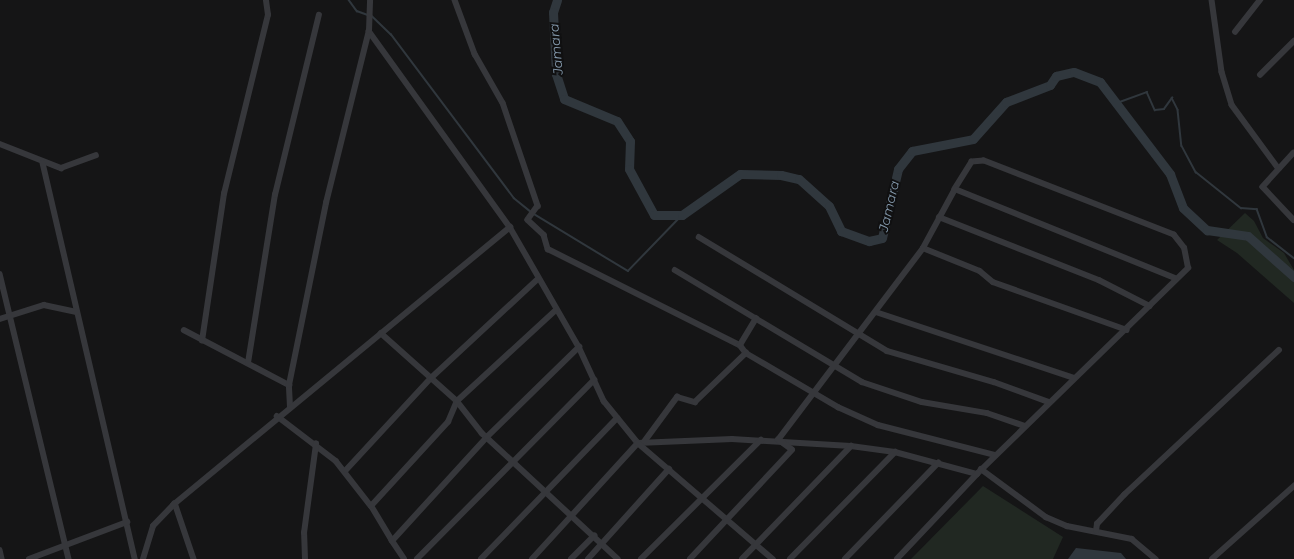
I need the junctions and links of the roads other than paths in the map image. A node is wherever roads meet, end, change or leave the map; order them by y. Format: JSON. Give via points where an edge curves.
{"nodes":[{"id":1,"x":266,"y":0,"type":"edge"},
{"id":2,"x":370,"y":0,"type":"edge"},
{"id":3,"x":455,"y":0,"type":"edge"},
{"id":4,"x":1212,"y":0,"type":"edge"},
{"id":5,"x":1260,"y":0,"type":"edge"},
{"id":6,"x":319,"y":15,"type":"dead end"},
{"id":7,"x":369,"y":31,"type":"junction"},
{"id":8,"x":1235,"y":32,"type":"dead end"},
{"id":9,"x":1294,"y":41,"type":"edge"},
{"id":10,"x":1260,"y":75,"type":"dead end"},
{"id":11,"x":0,"y":144,"type":"edge"},
{"id":12,"x":1294,"y":153,"type":"edge"},
{"id":13,"x":96,"y":156,"type":"dead end"},
{"id":14,"x":43,"y":163,"type":"junction"},
{"id":15,"x":1279,"y":169,"type":"junction"},
{"id":16,"x":956,"y":190,"type":"junction"},
{"id":17,"x":939,"y":217,"type":"junction"},
{"id":18,"x":1294,"y":220,"type":"edge"},
{"id":19,"x":510,"y":227,"type":"junction"},
{"id":20,"x":699,"y":237,"type":"dead end"},
{"id":21,"x":923,"y":248,"type":"junction"},
{"id":22,"x":675,"y":270,"type":"dead end"},
{"id":23,"x":0,"y":274,"type":"edge"},
{"id":24,"x":1175,"y":278,"type":"junction"},
{"id":25,"x":538,"y":279,"type":"junction"},
{"id":26,"x":1150,"y":306,"type":"junction"},
{"id":27,"x":556,"y":310,"type":"junction"},
{"id":28,"x":76,"y":312,"type":"junction"},
{"id":29,"x":876,"y":312,"type":"junction"},
{"id":30,"x":9,"y":315,"type":"junction"},
{"id":31,"x":0,"y":318,"type":"edge"},
{"id":32,"x":756,"y":318,"type":"junction"},
{"id":33,"x":184,"y":330,"type":"dead end"},
{"id":34,"x":1127,"y":330,"type":"junction"},
{"id":35,"x":381,"y":333,"type":"junction"},
{"id":36,"x":858,"y":336,"type":"junction"},
{"id":37,"x":202,"y":341,"type":"junction"},
{"id":38,"x":740,"y":345,"type":"junction"},
{"id":39,"x":579,"y":347,"type":"junction"},
{"id":40,"x":1280,"y":350,"type":"dead end"},
{"id":41,"x":746,"y":353,"type":"junction"},
{"id":42,"x":248,"y":363,"type":"junction"},
{"id":43,"x":835,"y":367,"type":"junction"},
{"id":44,"x":431,"y":378,"type":"junction"},
{"id":45,"x":1074,"y":378,"type":"junction"},
{"id":46,"x":594,"y":380,"type":"junction"},
{"id":47,"x":289,"y":384,"type":"junction"},
{"id":48,"x":812,"y":392,"type":"junction"},
{"id":49,"x":457,"y":401,"type":"junction"},
{"id":50,"x":1049,"y":402,"type":"junction"},
{"id":51,"x":290,"y":407,"type":"junction"},
{"id":52,"x":277,"y":416,"type":"junction"},
{"id":53,"x":616,"y":418,"type":"junction"},
{"id":54,"x":1026,"y":426,"type":"junction"},
{"id":55,"x":487,"y":437,"type":"junction"},
{"id":56,"x":761,"y":440,"type":"junction"},
{"id":57,"x":778,"y":440,"type":"junction"},
{"id":58,"x":641,"y":443,"type":"junction"},
{"id":59,"x":316,"y":444,"type":"junction"},
{"id":60,"x":851,"y":446,"type":"junction"},
{"id":61,"x":895,"y":452,"type":"junction"},
{"id":62,"x":995,"y":455,"type":"junction"},
{"id":63,"x":513,"y":460,"type":"junction"},
{"id":64,"x":938,"y":463,"type":"junction"},
{"id":65,"x":981,"y":469,"type":"junction"},
{"id":66,"x":346,"y":470,"type":"junction"},
{"id":67,"x":669,"y":470,"type":"junction"},
{"id":68,"x":976,"y":474,"type":"junction"},
{"id":69,"x":1294,"y":486,"type":"edge"},
{"id":70,"x":546,"y":491,"type":"junction"},
{"id":71,"x":702,"y":497,"type":"junction"},
{"id":72,"x":175,"y":503,"type":"junction"},
{"id":73,"x":371,"y":506,"type":"junction"},
{"id":74,"x":573,"y":516,"type":"junction"},
{"id":75,"x":726,"y":518,"type":"junction"},
{"id":76,"x":127,"y":522,"type":"junction"},
{"id":77,"x":1096,"y":531,"type":"junction"},
{"id":78,"x":594,"y":536,"type":"junction"},
{"id":79,"x":392,"y":541,"type":"junction"},
{"id":80,"x":602,"y":543,"type":"junction"},
{"id":81,"x":755,"y":544,"type":"junction"},
{"id":82,"x":65,"y":545,"type":"junction"},
{"id":83,"x":0,"y":550,"type":"edge"},
{"id":84,"x":2,"y":559,"type":"edge"},
{"id":85,"x":29,"y":559,"type":"edge"},
{"id":86,"x":69,"y":559,"type":"edge"},
{"id":87,"x":136,"y":559,"type":"edge"},
{"id":88,"x":143,"y":559,"type":"edge"},
{"id":89,"x":194,"y":559,"type":"edge"},
{"id":90,"x":305,"y":559,"type":"edge"},
{"id":91,"x":404,"y":559,"type":"edge"},
{"id":92,"x":417,"y":559,"type":"edge"},
{"id":93,"x":481,"y":559,"type":"edge"},
{"id":94,"x":532,"y":559,"type":"edge"},
{"id":95,"x":571,"y":559,"type":"edge"},
{"id":96,"x":588,"y":559,"type":"edge"},
{"id":97,"x":618,"y":559,"type":"edge"},
{"id":98,"x":641,"y":559,"type":"edge"},
{"id":99,"x":690,"y":559,"type":"edge"},
{"id":100,"x":742,"y":559,"type":"edge"},
{"id":101,"x":773,"y":559,"type":"edge"},
{"id":102,"x":790,"y":559,"type":"edge"},
{"id":103,"x":846,"y":559,"type":"edge"},
{"id":104,"x":897,"y":559,"type":"edge"},
{"id":105,"x":1156,"y":559,"type":"edge"},
{"id":106,"x":1212,"y":559,"type":"edge"}],
"edges":[{"from":1,"to":37,"type":"street","via":[[268,16],[224,194]]},
{"from":2,"to":7,"type":"street"},
{"from":3,"to":38,"type":"street","via":[[475,54],[503,103],[538,206],[528,220],[544,235],[548,249]]},
{"from":4,"to":15,"type":"street","via":[[1222,72],[1232,105]]},
{"from":5,"to":8,"type":"street"},
{"from":6,"to":42,"type":"street","via":[[275,195]]},
{"from":7,"to":19,"type":"street"},
{"from":7,"to":47,"type":"street","via":[[326,203]]},
{"from":9,"to":10,"type":"street"},
{"from":11,"to":14,"type":"street"},
{"from":12,"to":15,"type":"street"},
{"from":13,"to":14,"type":"street","via":[[61,168]]},
{"from":14,"to":28,"type":"street"},
{"from":15,"to":18,"type":"street","via":[[1263,187]]},
{"from":16,"to":17,"type":"street"},
{"from":16,"to":24,"type":"street"},
{"from":16,"to":24,"type":"street","via":[[972,162],[984,161],[1083,198],[1180,239],[1188,268]]},
{"from":17,"to":21,"type":"street"},
{"from":17,"to":26,"type":"street","via":[[1099,280]]},
{"from":19,"to":25,"type":"street"},
{"from":19,"to":35,"type":"street"},
{"from":20,"to":36,"type":"street"},
{"from":21,"to":29,"type":"street"},
{"from":21,"to":34,"type":"street","via":[[980,271],[994,282]]},
{"from":22,"to":32,"type":"street"},
{"from":23,"to":30,"type":"street"},
{"from":24,"to":26,"type":"street"},
{"from":25,"to":27,"type":"street"},
{"from":25,"to":44,"type":"street"},
{"from":26,"to":34,"type":"street"},
{"from":27,"to":39,"type":"street"},
{"from":27,"to":49,"type":"street"},
{"from":28,"to":30,"type":"street","via":[[44,305]]},
{"from":28,"to":76,"type":"street"},
{"from":29,"to":36,"type":"street"},
{"from":29,"to":45,"type":"street"},
{"from":30,"to":31,"type":"street"},
{"from":30,"to":82,"type":"street"},
{"from":32,"to":38,"type":"street"},
{"from":32,"to":43,"type":"street"},
{"from":33,"to":37,"type":"street"},
{"from":34,"to":45,"type":"street"},
{"from":35,"to":44,"type":"street"},
{"from":35,"to":51,"type":"street"},
{"from":36,"to":43,"type":"street"},
{"from":36,"to":50,"type":"street","via":[[915,362],[994,382]]},
{"from":37,"to":42,"type":"street"},
{"from":38,"to":41,"type":"street"},
{"from":39,"to":46,"type":"street"},
{"from":39,"to":55,"type":"street"},
{"from":40,"to":77,"type":"street","via":[[1124,495],[1097,524]]},
{"from":41,"to":48,"type":"street"},
{"from":41,"to":58,"type":"street","via":[[695,402],[677,397]]},
{"from":42,"to":47,"type":"street"},
{"from":43,"to":48,"type":"street"},
{"from":43,"to":54,"type":"street","via":[[862,382],[922,402],[987,413]]},
{"from":44,"to":49,"type":"street"},
{"from":44,"to":66,"type":"street"},
{"from":45,"to":50,"type":"street"},
{"from":46,"to":53,"type":"street"},
{"from":46,"to":63,"type":"street"},
{"from":47,"to":51,"type":"street"},
{"from":48,"to":57,"type":"street"},
{"from":48,"to":62,"type":"street","via":[[878,425]]},
{"from":49,"to":55,"type":"street"},
{"from":49,"to":73,"type":"street","via":[[448,422]]},
{"from":50,"to":54,"type":"street"},
{"from":51,"to":52,"type":"street"},
{"from":52,"to":59,"type":"street"},
{"from":52,"to":72,"type":"street"},
{"from":53,"to":58,"type":"street"},
{"from":53,"to":70,"type":"street"},
{"from":54,"to":62,"type":"street"},
{"from":55,"to":63,"type":"street"},
{"from":55,"to":79,"type":"street"},
{"from":56,"to":57,"type":"street"},
{"from":56,"to":58,"type":"street"},
{"from":56,"to":71,"type":"street"},
{"from":57,"to":60,"type":"street"},
{"from":57,"to":75,"type":"street","via":[[792,450]]},
{"from":58,"to":67,"type":"street"},
{"from":58,"to":74,"type":"street"},
{"from":59,"to":66,"type":"street"},
{"from":59,"to":90,"type":"street","via":[[304,533]]},
{"from":60,"to":61,"type":"street"},
{"from":60,"to":81,"type":"street"},
{"from":61,"to":64,"type":"street"},
{"from":61,"to":102,"type":"street"},
{"from":62,"to":65,"type":"street"},
{"from":63,"to":70,"type":"street"},
{"from":63,"to":92,"type":"street"},
{"from":64,"to":68,"type":"street"},
{"from":64,"to":103,"type":"street"},
{"from":65,"to":68,"type":"street"},
{"from":65,"to":77,"type":"street","via":[[1046,517],[1067,526]]},
{"from":66,"to":73,"type":"street"},
{"from":67,"to":71,"type":"street"},
{"from":67,"to":80,"type":"street"},
{"from":68,"to":104,"type":"street"},
{"from":69,"to":106,"type":"street"},
{"from":70,"to":74,"type":"street"},
{"from":70,"to":93,"type":"street"},
{"from":71,"to":75,"type":"street"},
{"from":71,"to":98,"type":"street"},
{"from":72,"to":88,"type":"street","via":[[153,526]]},
{"from":72,"to":89,"type":"street"},
{"from":73,"to":79,"type":"street"},
{"from":74,"to":78,"type":"street"},
{"from":74,"to":94,"type":"street"},
{"from":75,"to":81,"type":"street"},
{"from":75,"to":99,"type":"street"},
{"from":76,"to":82,"type":"street"},
{"from":76,"to":87,"type":"street"},
{"from":77,"to":105,"type":"street","via":[[1132,539]]},
{"from":78,"to":80,"type":"street"},
{"from":78,"to":95,"type":"street"},
{"from":79,"to":91,"type":"street"},
{"from":80,"to":96,"type":"street"},
{"from":80,"to":97,"type":"street"},
{"from":81,"to":100,"type":"street"},
{"from":81,"to":101,"type":"street"},
{"from":82,"to":85,"type":"street"},
{"from":82,"to":86,"type":"street"},
{"from":83,"to":84,"type":"street"}]}
